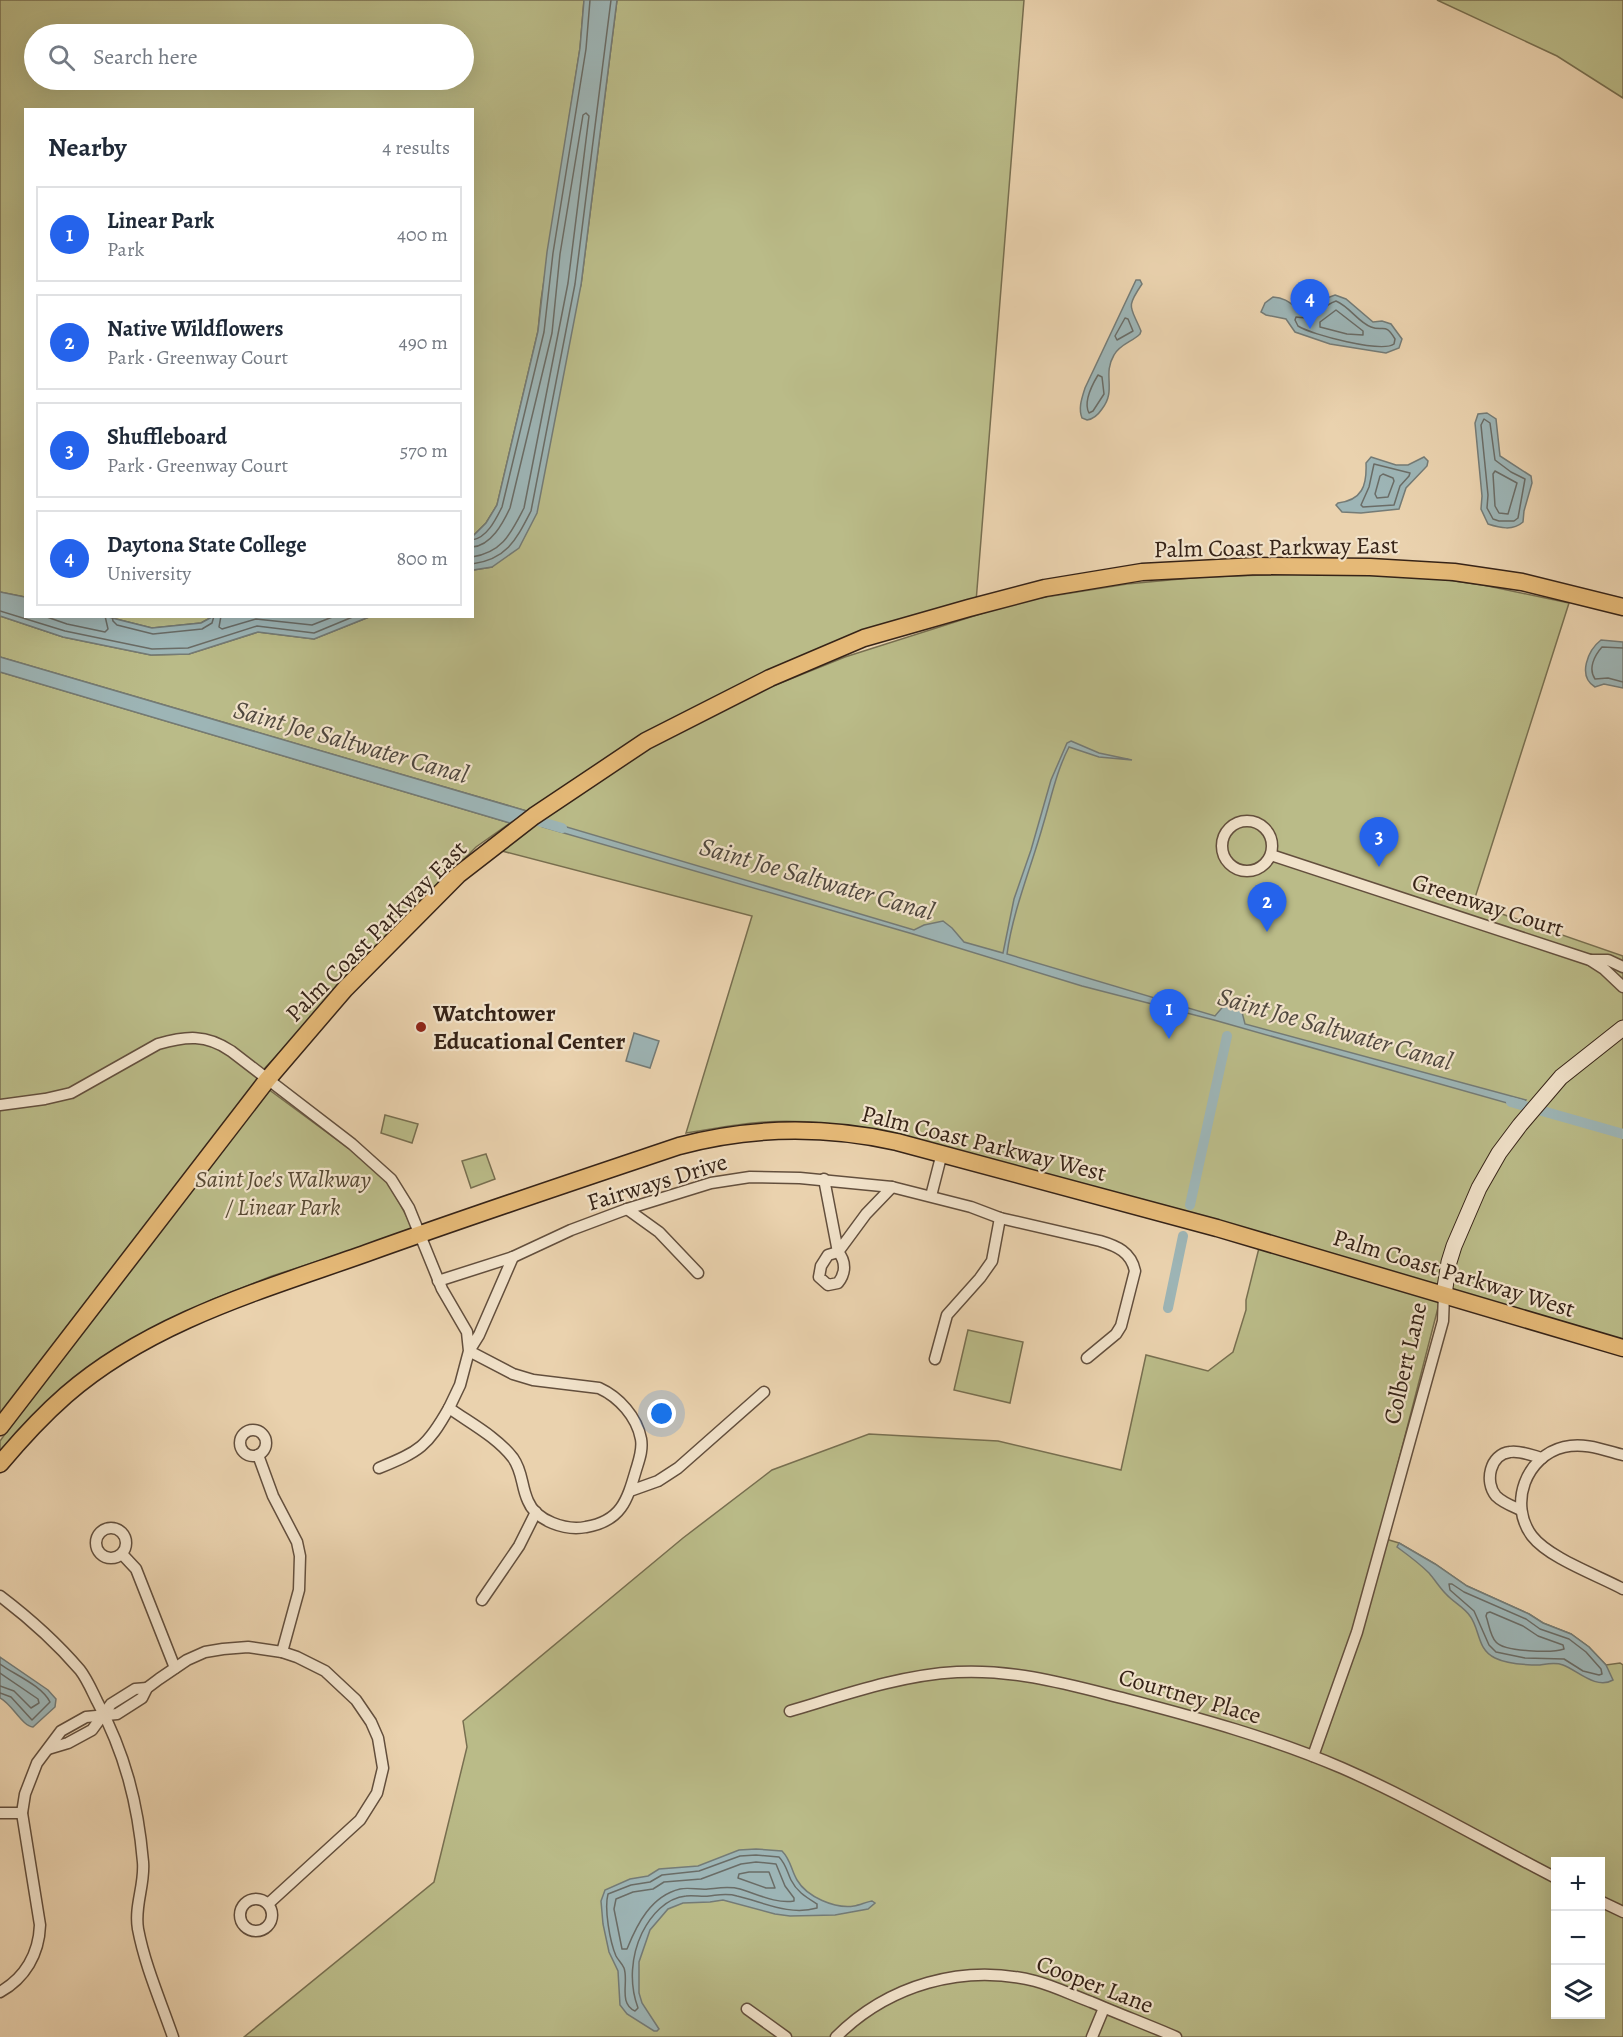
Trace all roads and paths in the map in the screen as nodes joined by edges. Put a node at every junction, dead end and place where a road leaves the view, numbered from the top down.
1 (1623, 607) edge
2 (1271, 855) junction
3 (1590, 960) junction
4 (1623, 967) edge
5 (1623, 987) edge
6 (1623, 1028) edge
7 (267, 1080) junction
8 (0, 1105) edge
9 (942, 1153) junction
10 (824, 1179) junction
11 (892, 1186) junction
12 (931, 1196) junction
13 (627, 1209) junction
14 (1000, 1218) junction
15 (420, 1234) junction
16 (513, 1257) junction
17 (698, 1273) dead end
18 (438, 1281) junction
19 (1444, 1294) junction
20 (1623, 1348) edge
21 (470, 1351) junction
22 (1087, 1358) dead end
23 (935, 1359) dead end
24 (764, 1392) dead end
25 (449, 1408) junction
26 (0, 1427) edge
27 (258, 1455) dead end
28 (1623, 1455) edge
29 (1542, 1458) junction
30 (0, 1464) edge
31 (379, 1468) dead end
32 (630, 1491) junction
33 (1521, 1510) junction
34 (536, 1512) junction
35 (122, 1554) dead end
36 (1623, 1589) edge
37 (0, 1596) edge
38 (482, 1600) dead end
39 (282, 1652) junction
40 (175, 1668) junction
41 (790, 1711) dead end
42 (104, 1714) junction
43 (1313, 1756) junction
44 (0, 1813) edge
45 (22, 1813) junction
46 (1551, 1875) edge
47 (1605, 1903) edge
48 (268, 1904) dead end
49 (1623, 1912) edge
50 (0, 1992) edge
51 (1104, 2008) junction
52 (747, 2009) dead end
53 (173, 2037) edge
54 (786, 2037) edge
55 (836, 2037) edge
56 (1092, 2037) edge
57 (1176, 2037) edge

1 - 7 main road, Palm Coast Parkway East
2 - 2 street
2 - 3 street, Greenway Court
3 - 4 street
3 - 5 street
6 - 19 street, Colbert Lane
7 - 8 street
7 - 15 street
7 - 26 main road, Palm Coast Parkway East
9 - 12 street
9 - 15 main road, Palm Coast Parkway West
9 - 19 main road, Palm Coast Parkway West
10 - 11 street, Fairways Drive
10 - 11 street
10 - 13 street, Fairways Drive
11 - 12 street, Fairways Drive
12 - 14 street, Fairways Drive
13 - 16 street, Fairways Drive
13 - 17 street
14 - 22 street, Fairways Drive
14 - 23 street
15 - 18 street
15 - 30 main road, Palm Coast Parkway West
16 - 18 street, Fairways Drive
16 - 21 street
18 - 21 street
19 - 20 main road, Palm Coast Parkway West
19 - 43 street, Colbert Lane
21 - 25 street
21 - 32 street
24 - 32 street
25 - 31 street
25 - 34 street
27 - 39 street
28 - 29 street
29 - 33 street
29 - 33 street
32 - 34 street
33 - 36 street
34 - 38 street
35 - 40 street
37 - 42 street
39 - 40 street
39 - 48 street
40 - 42 street
41 - 43 street, Courtney Place
42 - 45 street
42 - 53 street
43 - 46 street, Courtney Place
44 - 45 street
45 - 50 street
47 - 49 street
51 - 55 street, Cooper Lane
51 - 56 street
51 - 57 street, Cooper Lane
52 - 54 street

